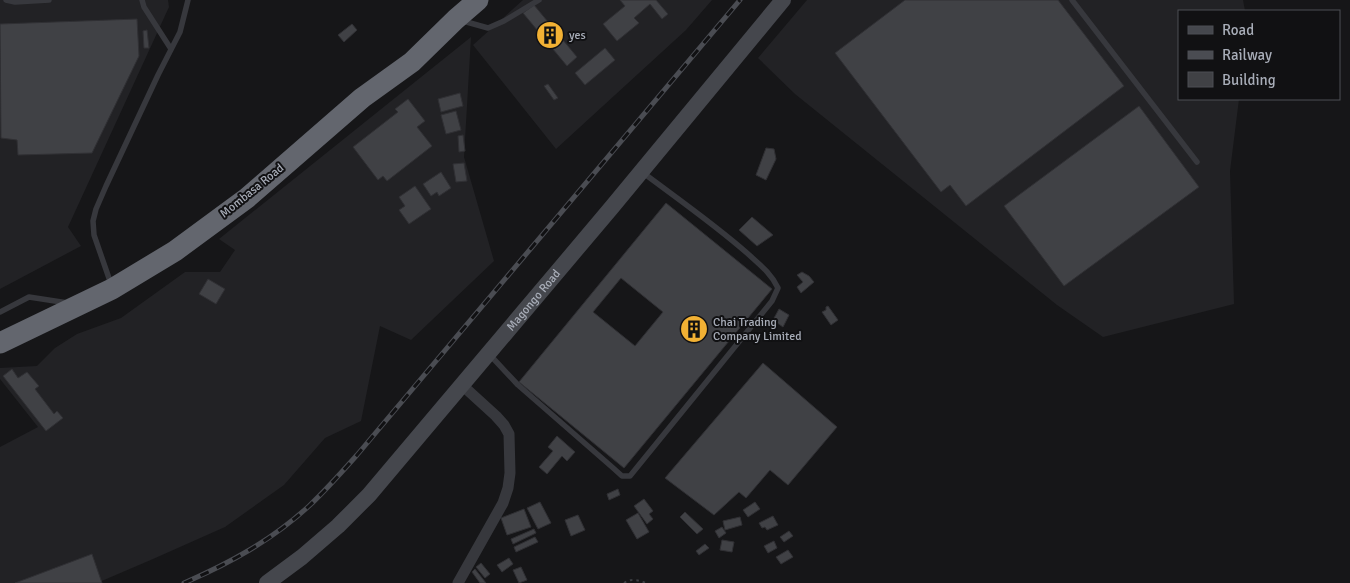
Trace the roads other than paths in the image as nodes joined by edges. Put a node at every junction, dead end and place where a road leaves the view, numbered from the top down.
1 (6, 0) edge
2 (50, 0) edge
3 (142, 0) edge
4 (188, 0) edge
5 (478, 0) edge
6 (539, 0) edge
7 (783, 0) edge
8 (1072, 0) edge
9 (456, 19) junction
10 (171, 49) junction
11 (1197, 162) dead end
12 (641, 171) junction
13 (112, 289) junction
14 (80, 305) junction
15 (0, 312) edge
16 (0, 343) edge
17 (488, 354) junction
18 (462, 384) junction
19 (267, 583) edge
20 (458, 583) edge

1 - 2 lane
3 - 10 lane
4 - 10 lane
5 - 9 highway, Mombasa Road
6 - 9 lane
7 - 12 street, Magongo Road
8 - 11 lane
9 - 13 highway, Mombasa Road
10 - 13 lane
12 - 17 street, Magongo Road
12 - 17 lane
13 - 14 highway, Mombasa Road
14 - 15 lane
14 - 16 highway, Mombasa Road
17 - 18 street, Magongo Road
18 - 19 street, Magongo Road
18 - 20 street

